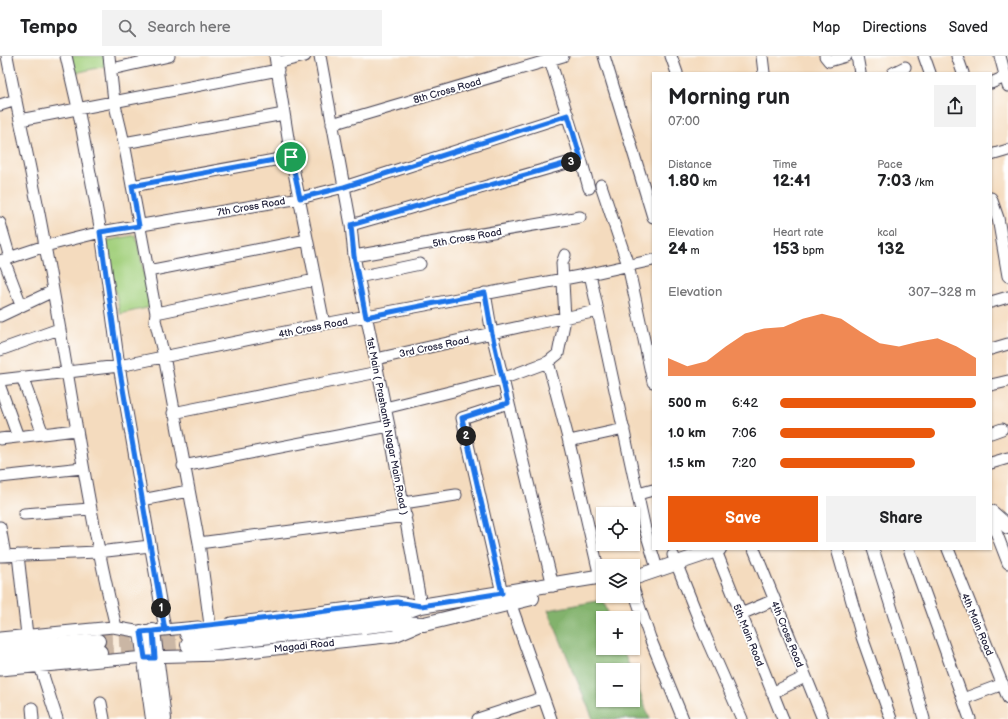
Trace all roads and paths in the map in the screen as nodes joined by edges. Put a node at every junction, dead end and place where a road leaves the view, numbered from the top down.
1 (8, 56) edge
2 (66, 56) edge
3 (110, 56) edge
4 (169, 56) edge
5 (305, 56) edge
6 (320, 56) edge
7 (563, 56) edge
8 (604, 56) edge
9 (671, 56) edge
10 (762, 56) edge
11 (825, 56) edge
12 (846, 56) edge
13 (857, 56) edge
14 (924, 56) edge
15 (957, 56) edge
16 (1000, 56) edge
17 (550, 60) junction
18 (276, 63) edge
19 (905, 67) dead end
20 (112, 69) junction
21 (677, 72) edge
22 (764, 72) edge
23 (860, 72) edge
24 (895, 72) edge
25 (930, 72) edge
26 (963, 72) edge
27 (1007, 81) edge
28 (992, 83) edge
29 (16, 100) junction
30 (114, 101) junction
31 (0, 104) edge
32 (78, 108) junction
33 (284, 114) junction
34 (568, 115) junction
35 (20, 120) junction
36 (332, 124) junction
37 (124, 143) junction
38 (1008, 150) edge
39 (992, 155) edge
40 (291, 157) junction
41 (581, 159) junction
42 (601, 184) dead end
43 (132, 186) junction
44 (344, 187) junction
45 (589, 188) dead end
46 (300, 198) junction
47 (992, 200) edge
48 (652, 214) edge
49 (580, 217) dead end
50 (1003, 217) edge
51 (351, 225) junction
52 (0, 226) edge
53 (139, 226) junction
54 (100, 232) junction
55 (307, 240) junction
56 (46, 246) junction
57 (565, 255) dead end
58 (354, 256) junction
59 (5, 260) edge
60 (652, 260) edge
61 (420, 264) dead end
62 (628, 266) junction
63 (148, 272) junction
64 (590, 274) junction
65 (1008, 276) edge
66 (358, 277) junction
67 (562, 279) junction
68 (315, 280) junction
69 (53, 291) junction
70 (485, 293) junction
71 (1008, 296) edge
72 (992, 302) edge
73 (21, 305) junction
74 (598, 311) junction
75 (156, 314) junction
76 (0, 316) edge
77 (366, 317) junction
78 (565, 319) junction
79 (324, 324) junction
80 (59, 329) junction
81 (492, 334) junction
82 (1008, 344) edge
83 (992, 349) edge
84 (0, 350) edge
85 (164, 356) junction
86 (376, 359) junction
87 (548, 362) junction
88 (119, 366) junction
89 (67, 372) junction
90 (378, 372) junction
91 (22, 377) junction
92 (652, 377) edge
93 (502, 379) junction
94 (1, 380) edge
95 (1008, 381) edge
96 (992, 385) edge
97 (508, 403) junction
98 (385, 408) junction
99 (173, 413) junction
100 (389, 426) junction
101 (624, 429) junction
102 (1002, 429) dead end
103 (76, 430) junction
104 (992, 433) edge
105 (43, 434) junction
106 (18, 437) junction
107 (0, 439) edge
108 (569, 441) junction
109 (1008, 458) edge
110 (992, 463) edge
111 (183, 466) junction
112 (82, 468) junction
113 (0, 477) edge
114 (652, 490) edge
115 (188, 492) junction
116 (638, 494) junction
117 (456, 495) dead end
118 (142, 500) junction
119 (992, 502) edge
120 (404, 503) junction
121 (90, 509) junction
122 (992, 513) edge
123 (24, 514) dead end
124 (1008, 514) edge
125 (406, 516) junction
126 (992, 522) edge
127 (0, 527) edge
128 (1008, 527) edge
129 (198, 543) junction
130 (150, 546) junction
131 (691, 550) edge
132 (717, 550) edge
133 (754, 550) edge
134 (837, 550) edge
135 (873, 550) edge
136 (909, 550) edge
137 (948, 550) edge
138 (98, 552) junction
139 (18, 555) junction
140 (2, 556) edge
141 (597, 559) edge
142 (675, 560) junction
143 (655, 562) junction
144 (1008, 563) edge
145 (640, 566) edge
146 (640, 575) edge
147 (596, 580) edge
148 (596, 580) edge
149 (553, 586) junction
150 (506, 598) junction
151 (774, 600) junction
152 (638, 603) edge
153 (421, 606) junction
154 (741, 614) junction
155 (424, 624) junction
156 (210, 626) junction
157 (113, 627) junction
158 (153, 631) junction
159 (27, 635) junction
160 (0, 638) edge
161 (0, 649) edge
162 (150, 658) junction
163 (0, 661) edge
164 (40, 666) junction
165 (0, 670) edge
166 (805, 677) junction
167 (1006, 690) edge
168 (772, 693) junction
169 (542, 698) junction
170 (963, 699) junction
171 (101, 703) dead end
172 (508, 714) edge
173 (57, 719) edge
174 (104, 719) edge
175 (153, 719) edge
176 (164, 719) edge
177 (478, 719) edge
178 (551, 719) edge
179 (683, 719) edge
180 (742, 719) edge
181 (783, 719) edge
182 (823, 719) edge
183 (891, 719) edge
184 (924, 719) edge
185 (970, 719) edge

1 - 29 street
2 - 32 street
3 - 20 street
4 - 20 street
5 - 18 street
6 - 36 street, 1st Main ( Prashanth Nagar Main Road )
7 - 17 street, 8th Cross Road
8 - 48 street
9 - 21 street
10 - 22 street
11 - 12 street
13 - 23 street
14 - 25 street
15 - 26 street
16 - 27 street
17 - 34 street
17 - 36 street, 8th Cross Road
18 - 30 street
18 - 33 street
19 - 24 street
20 - 30 street
27 - 28 street
29 - 31 street
29 - 35 street
30 - 32 street
30 - 37 street
32 - 35 street
32 - 54 street
33 - 37 street
33 - 40 street
34 - 41 street
34 - 44 street, 7th Cross Road
35 - 56 street
36 - 44 street, 1st Main ( Prashanth Nagar Main Road )
37 - 43 street
38 - 39 street
40 - 43 street
40 - 46 street
41 - 45 street
41 - 51 street
42 - 62 street
43 - 53 street
44 - 46 street, 7th Cross Road
44 - 51 street, 1st Main ( Prashanth Nagar Main Road )
46 - 53 street, 7th Cross Road
46 - 55 street
47 - 50 street
49 - 58 street, 5th Cross Road
50 - 65 street
51 - 58 street, 1st Main ( Prashanth Nagar Main Road )
52 - 59 street
53 - 54 street, 7th Cross Road
53 - 63 street
54 - 56 street, 7th Cross Road
54 - 88 street
55 - 63 street
55 - 68 street
56 - 59 street, 7th Cross Road
56 - 69 street
57 - 67 street
58 - 66 street, 1st Main ( Prashanth Nagar Main Road )
59 - 73 street
60 - 62 street, 4th Cross Road
61 - 66 street
62 - 64 street, 4th Cross Road
62 - 92 street
63 - 75 street
64 - 67 street, 4th Cross Road
64 - 74 street
66 - 77 street, 1st Main ( Prashanth Nagar Main Road )
67 - 70 street, 4th Cross Road
67 - 78 street
68 - 75 street
68 - 79 street
69 - 73 street
69 - 80 street
70 - 77 street, 4th Cross Road
70 - 81 street
71 - 72 street
73 - 76 street
74 - 78 street, 3rd Cross Road
74 - 101 street
75 - 85 street
77 - 79 street, 4th Cross Road
77 - 86 street, 1st Main ( Prashanth Nagar Main Road )
78 - 81 street, 3rd Cross Road
78 - 87 street
79 - 85 street, 4th Cross Road
80 - 84 street
80 - 89 street
81 - 86 street, 3rd Cross Road
81 - 93 street
82 - 83 street
85 - 88 street, 4th Cross Road
85 - 99 street
86 - 90 street, 1st Main ( Prashanth Nagar Main Road )
87 - 93 street
87 - 108 street
88 - 89 street, 4th Cross Road
88 - 118 street
89 - 91 street, 4th Cross Road
89 - 103 street
90 - 98 street, 1st Main ( Prashanth Nagar Main Road )
90 - 99 street
91 - 94 street, 4th Cross Road
91 - 105 street
93 - 97 street
93 - 98 street
94 - 106 street
95 - 96 street
97 - 149 street
97 - 150 street
98 - 100 street, 1st Main ( Prashanth Nagar Main Road )
99 - 111 street
100 - 111 street
100 - 120 street, 1st Main ( Prashanth Nagar Main Road )
101 - 108 street
101 - 116 street
102 - 104 street
103 - 105 street
103 - 112 street
105 - 106 street
106 - 107 street
108 - 141 street
109 - 110 street
111 - 115 street
112 - 113 street
112 - 121 street
114 - 116 street
115 - 118 street
115 - 129 street
116 - 143 street
117 - 120 street
118 - 130 street
119 - 124 main road
120 - 125 street, 1st Main ( Prashanth Nagar Main Road )
121 - 123 street
121 - 138 street
122 - 128 main road
125 - 129 street
125 - 153 street, 1st Main ( Prashanth Nagar Main Road )
126 - 144 street
127 - 140 street
129 - 156 street
130 - 138 street
130 - 158 street
131 - 142 main road
132 - 142 main road
132 - 154 street, 5th Main Road
133 - 151 street, 4th Cross Road
134 - 183 street
135 - 184 street
136 - 170 street
137 - 167 street, 4th Main Road
138 - 139 street
138 - 157 street
139 - 140 street
139 - 159 street
142 - 143 main road
142 - 146 main road
142 - 180 street
143 - 145 main road
147 - 149 main road, Magadi Road
148 - 150 main road, Magadi Road
149 - 150 main road, Magadi Road
150 - 153 main road, Magadi Road
150 - 155 main road, Magadi Road
150 - 169 street
151 - 154 street
151 - 166 street, 4th Cross Road
152 - 179 street
153 - 155 main road
153 - 156 street, Magadi Road
154 - 168 street, 5th Main Road
155 - 162 street, Magadi Road
156 - 158 street, Magadi Road
157 - 158 street, Magadi Road
157 - 159 street, Magadi Road
158 - 162 main road
159 - 160 street, Magadi Road
161 - 163 main road
162 - 164 street, Magadi Road
162 - 175 main road
162 - 176 main road
164 - 165 street, Magadi Road
164 - 173 street
166 - 168 street
166 - 182 street, 4th Cross Road
167 - 170 street
168 - 181 street, 5th Main Road
169 - 172 street
169 - 178 street
170 - 185 street
171 - 174 street
172 - 177 street

